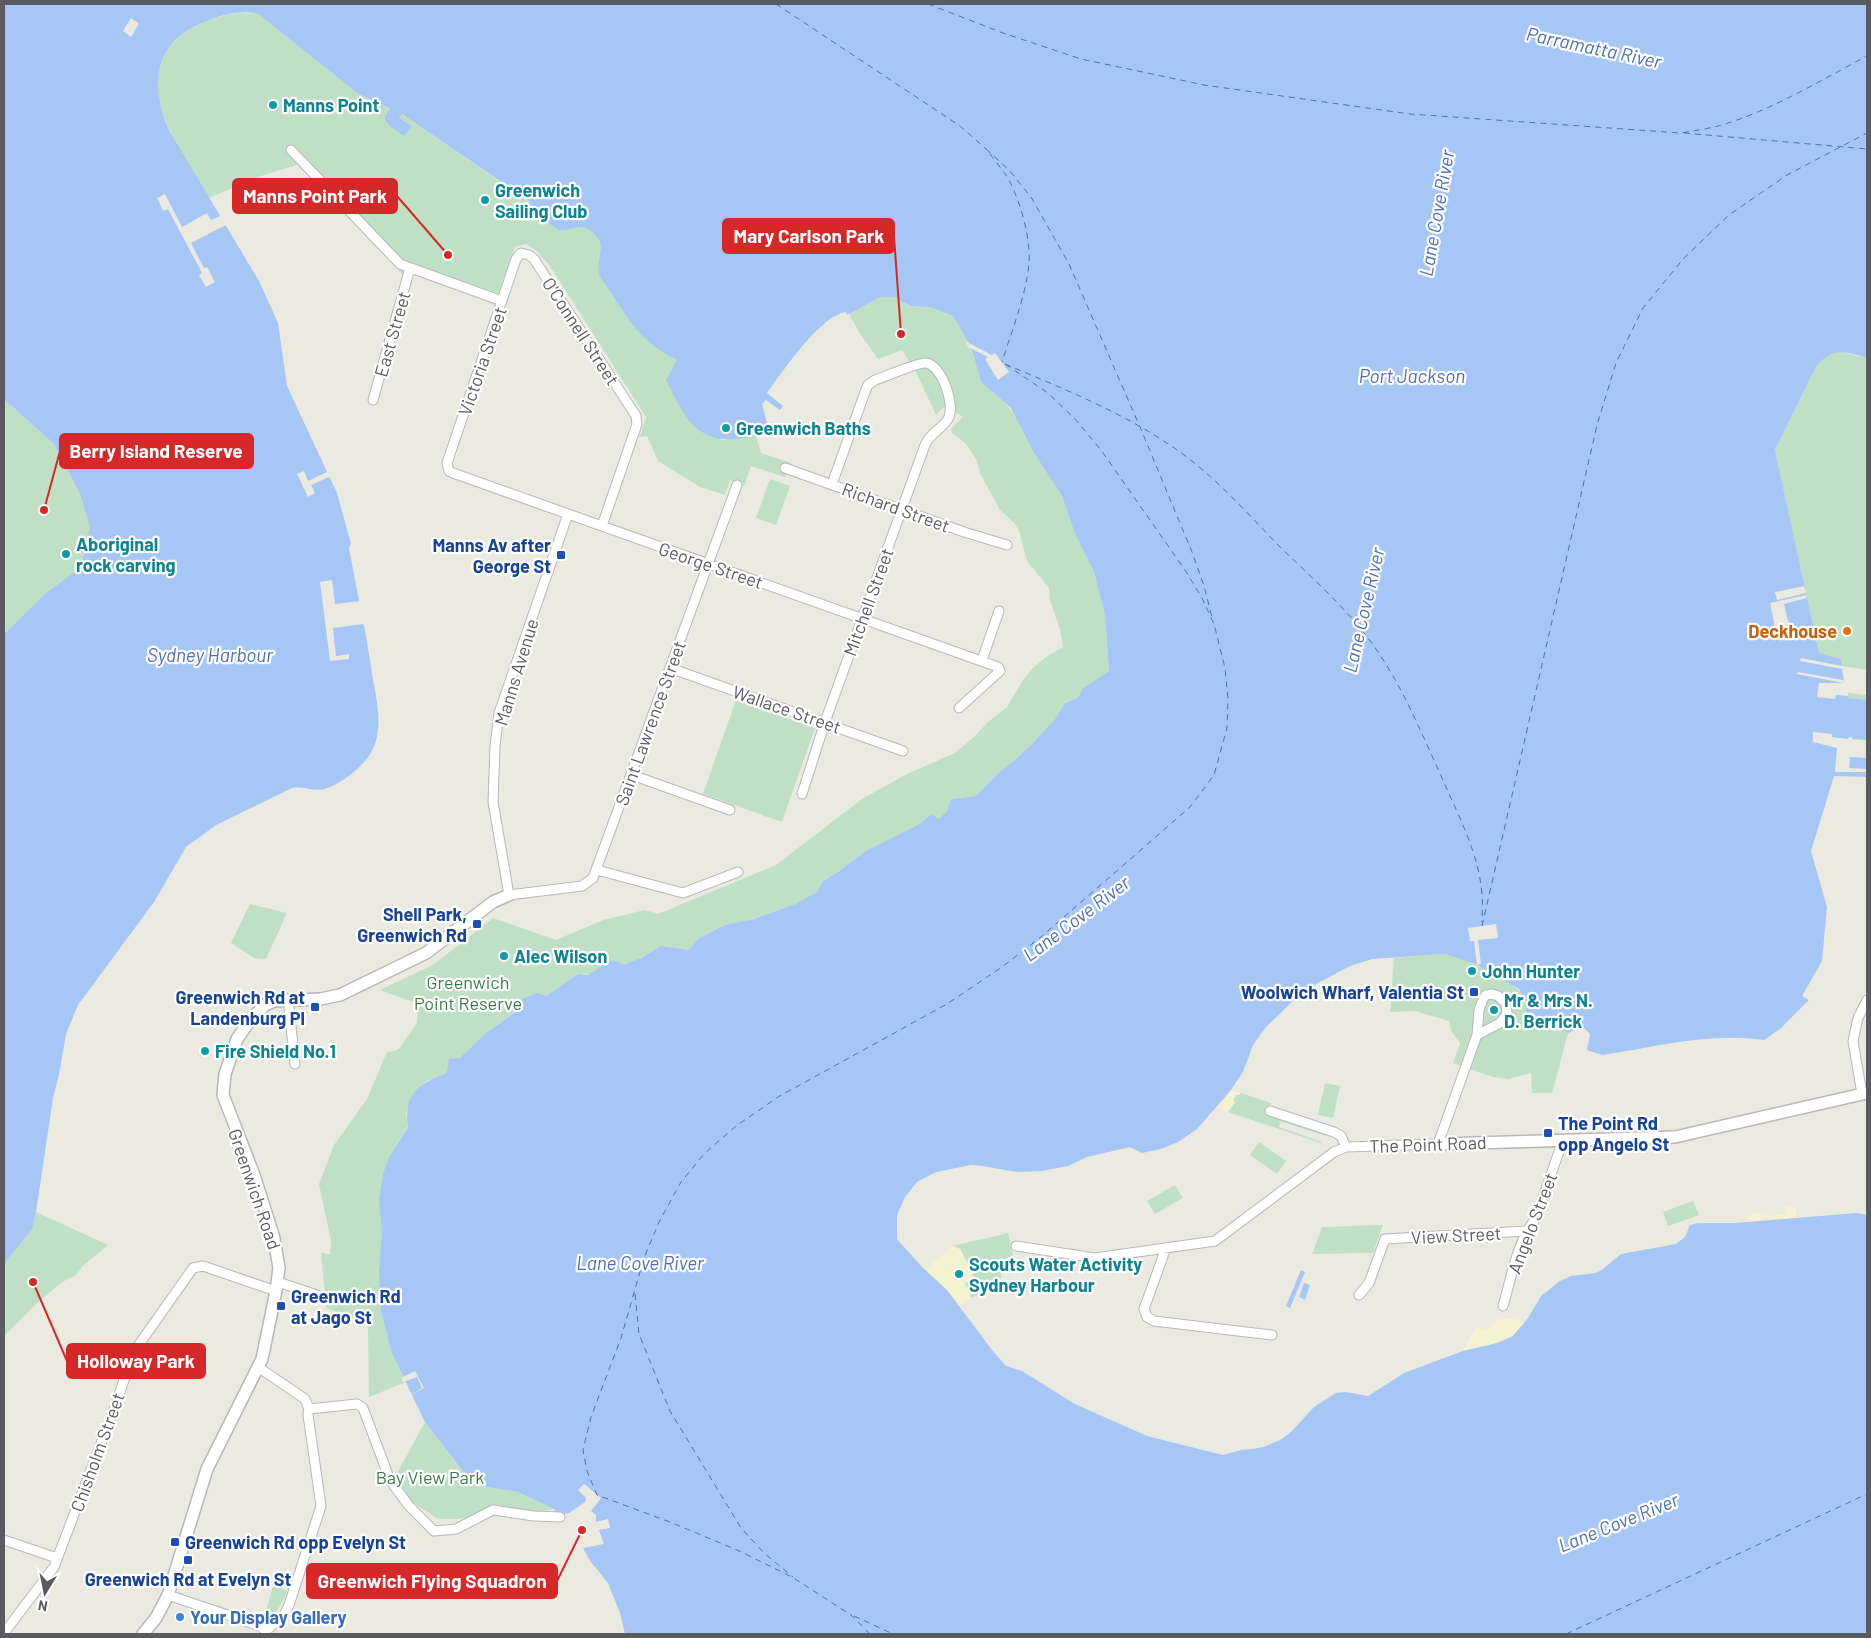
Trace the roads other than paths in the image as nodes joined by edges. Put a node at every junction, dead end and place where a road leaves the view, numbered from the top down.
1 (291, 150) dead end
2 (516, 260) joint
3 (410, 268) junction
4 (502, 301) junction
5 (373, 400) dead end
6 (447, 463) joint
7 (785, 468) dead end
8 (832, 484) junction
9 (737, 485) dead end
10 (902, 510) junction
11 (568, 514) junction
12 (602, 526) junction
13 (1007, 545) dead end
14 (708, 564) junction
15 (999, 611) dead end
16 (863, 618) junction
17 (982, 660) junction
18 (670, 668) junction
19 (959, 708) dead end
20 (825, 722) junction
21 (903, 751) dead end
22 (632, 775) junction
23 (802, 794) dead end
24 (730, 810) dead end
25 (597, 870) junction
26 (738, 872) dead end
27 (509, 895) junction
28 (288, 999) junction
29 (1867, 1000) edge
30 (1477, 1035) junction
31 (295, 1064) dead end
32 (1865, 1094) edge
33 (1270, 1111) dead end
34 (1563, 1140) junction
35 (1438, 1144) junction
36 (1346, 1147) junction
37 (1527, 1231) junction
38 (1016, 1246) dead end
39 (1166, 1248) junction
40 (277, 1287) junction
41 (316, 1295) dead end
42 (1359, 1295) dead end
43 (1503, 1306) dead end
44 (1272, 1335) dead end
45 (258, 1367) junction
46 (309, 1409) junction
47 (560, 1517) dead end
48 (4, 1540) edge
49 (57, 1558) junction
50 (168, 1594) junction
51 (4, 1633) edge
52 (266, 1633) edge
53 (143, 1634) edge

1 - 3 street
2 - 4 street, Victoria Street
2 - 12 street, O'Connell Street
3 - 4 street
3 - 5 street, East Street
4 - 6 street, Victoria Street
6 - 11 street, George Street
7 - 8 street, Richard Street
8 - 10 street, Richard Street
8 - 10 street, Mitchell Street
9 - 14 street, Saint Lawrence Street
10 - 13 street, Richard Street
10 - 16 street, Mitchell Street
11 - 12 street, George Street
11 - 27 street, Manns Avenue
12 - 14 street, George Street
14 - 16 street, George Street
14 - 18 street, Saint Lawrence Street
15 - 17 street
16 - 17 street, George Street
16 - 20 street, Mitchell Street
17 - 19 street
18 - 20 street, Wallace Street
18 - 22 street, Saint Lawrence Street
20 - 21 street, Wallace Street
20 - 23 street, Mitchell Street
22 - 24 street
22 - 25 street, Saint Lawrence Street
25 - 26 street
25 - 27 street, Saint Lawrence Street
27 - 28 street, Greenwich Road
28 - 31 street
28 - 40 street, Greenwich Road
29 - 32 street
30 - 30 street
30 - 35 street
32 - 34 street, The Point Road
33 - 36 street
34 - 35 street, The Point Road
34 - 37 street, Angelo Street
35 - 36 street, The Point Road
36 - 39 street, The Point Road
37 - 42 street, View Street
37 - 43 street, Angelo Street
38 - 39 street, The Point Road
39 - 44 street
40 - 41 street, Chisholm Street
40 - 45 street, Greenwich Road
40 - 49 street, Chisholm Street
45 - 46 street
45 - 50 street, Greenwich Road
46 - 47 street
46 - 52 street
48 - 49 street
49 - 51 street, Chisholm Street
50 - 52 street
50 - 53 street, Greenwich Road

